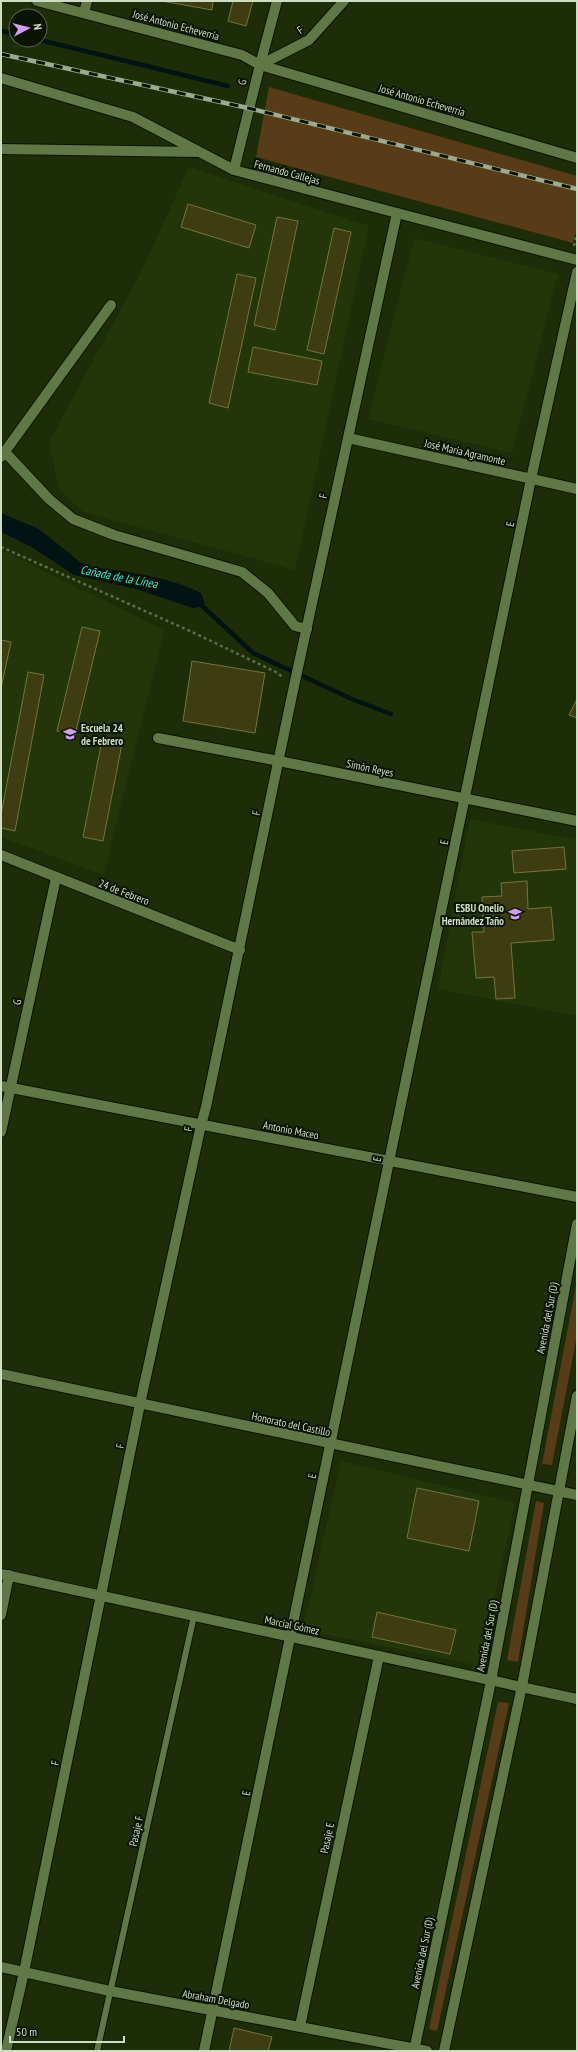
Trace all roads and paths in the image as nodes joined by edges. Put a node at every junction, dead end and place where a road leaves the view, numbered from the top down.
1 (37, 1) edge
2 (87, 1) edge
3 (277, 1) edge
4 (344, 1) edge
5 (84, 12) junction
6 (260, 65) junction
7 (1, 78) edge
8 (1, 149) edge
9 (201, 152) junction
10 (577, 158) edge
11 (234, 170) junction
12 (397, 213) junction
13 (577, 260) edge
14 (577, 272) edge
15 (111, 305) dead end
16 (348, 438) junction
17 (3, 454) edge
18 (532, 479) junction
19 (577, 489) edge
20 (1, 547) edge
21 (307, 629) junction
22 (294, 686) junction
23 (158, 738) dead end
24 (279, 761) junction
25 (465, 800) junction
26 (577, 821) edge
27 (1, 855) edge
28 (56, 878) junction
29 (240, 950) junction
30 (5, 1087) edge
31 (201, 1125) junction
32 (1, 1132) edge
33 (389, 1162) junction
34 (577, 1197) edge
35 (577, 1224) edge
36 (1, 1374) edge
37 (577, 1396) edge
38 (140, 1404) junction
39 (330, 1444) junction
40 (528, 1485) junction
41 (558, 1491) junction
42 (577, 1495) edge
43 (5, 1574) edge
44 (102, 1594) junction
45 (1, 1615) edge
46 (194, 1616) junction
47 (291, 1637) junction
48 (379, 1656) junction
49 (491, 1681) junction
50 (522, 1686) junction
51 (577, 1699) edge
52 (1, 1967) edge
53 (24, 1972) junction
54 (110, 1991) junction
55 (212, 2011) junction
56 (300, 2026) junction
57 (414, 2050) edge
58 (6, 2051) edge
59 (97, 2051) edge
60 (204, 2051) edge
61 (427, 2051) edge
62 (444, 2051) edge

1 - 5 street, José Antonio Echeverría
2 - 5 street
3 - 6 street, G
4 - 6 street, F
5 - 6 street, José Antonio Echeverría
6 - 10 street, José Antonio Echeverria
6 - 11 street, G
7 - 9 street, Fernando Callejas
8 - 9 street
9 - 11 street, Fernando Callejas
11 - 12 street, Fernando Callejas
12 - 13 street, Fernando Callejas
12 - 16 street, F
14 - 18 street, E
15 - 17 street
16 - 18 street, José María Agramonte
16 - 21 street, F
17 - 21 street
18 - 19 street, José María Agramonte
18 - 25 street, E
20 - 22 path
21 - 22 street, F
22 - 24 street, F
23 - 24 street, Simón Reyes
24 - 25 street, Simón Reyes
24 - 29 street, F
25 - 26 street, Simón Reyes
25 - 33 street, E
27 - 28 street, 24 de Febrero
28 - 29 street, 24 de Febrero
28 - 30 street, G
29 - 31 street, F
30 - 31 street, Antonio Maceo
30 - 32 street, G
31 - 33 street, Antonio Maceo
31 - 38 street, F
33 - 34 street, Antonio Maceo
33 - 39 street, E
35 - 40 street, Avenida del Sur (D)
36 - 38 street, Honorato del Castillo
37 - 41 street
38 - 39 street, Honorato del Castillo
38 - 44 street, F
39 - 40 street, Honorato del Castillo
39 - 47 street, E
40 - 41 street, Honorato del Castillo
40 - 49 street, Avenida del Sur (D)
41 - 42 street, Honorato del Castillo
41 - 50 street
43 - 44 street, Marcial Gómez
43 - 45 street
44 - 46 street, Marcial Gómez
44 - 53 street, F
46 - 47 street, Marcial Gómez
46 - 54 lane, Pasaje F
47 - 48 street, Marcial Gómez
47 - 55 street, E
48 - 49 street, Marcial Gómez
48 - 56 street, Pasaje E
49 - 50 street, Marcial Gómez
49 - 57 street, Avenida del Sur (D)
50 - 51 street, Marcial Gómez
50 - 62 street
52 - 53 street, Abraham Delgado
53 - 54 street, Abraham Delgado
53 - 58 street, F
54 - 55 street, Abraham Delgado
54 - 59 lane, Pasaje F
55 - 56 street, Abraham Delgado
55 - 60 street, E
56 - 57 street, Abraham Delgado
57 - 61 street, Abraham Delgado

